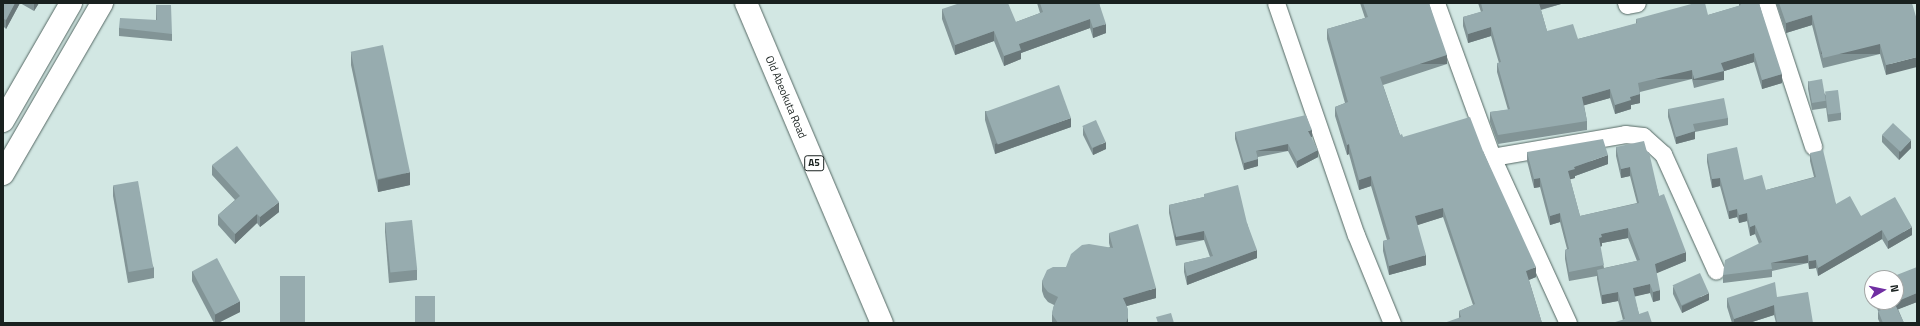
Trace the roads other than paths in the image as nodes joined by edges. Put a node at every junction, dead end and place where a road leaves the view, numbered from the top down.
1 (70, 3) edge
2 (102, 3) edge
3 (746, 3) edge
4 (1276, 3) edge
5 (1436, 3) edge
6 (1626, 3) edge
7 (1636, 3) edge
8 (1766, 3) edge
9 (3, 121) edge
10 (1813, 146) dead end
11 (1492, 157) junction
12 (3, 174) edge
13 (1716, 271) dead end
14 (882, 323) edge
15 (1392, 323) edge
16 (1568, 323) edge

1 - 9 highway
2 - 12 highway
3 - 14 highway, Old Abeokuta Road / A5
4 - 15 street
5 - 11 street
6 - 7 street
8 - 10 street
11 - 13 street
11 - 16 street

